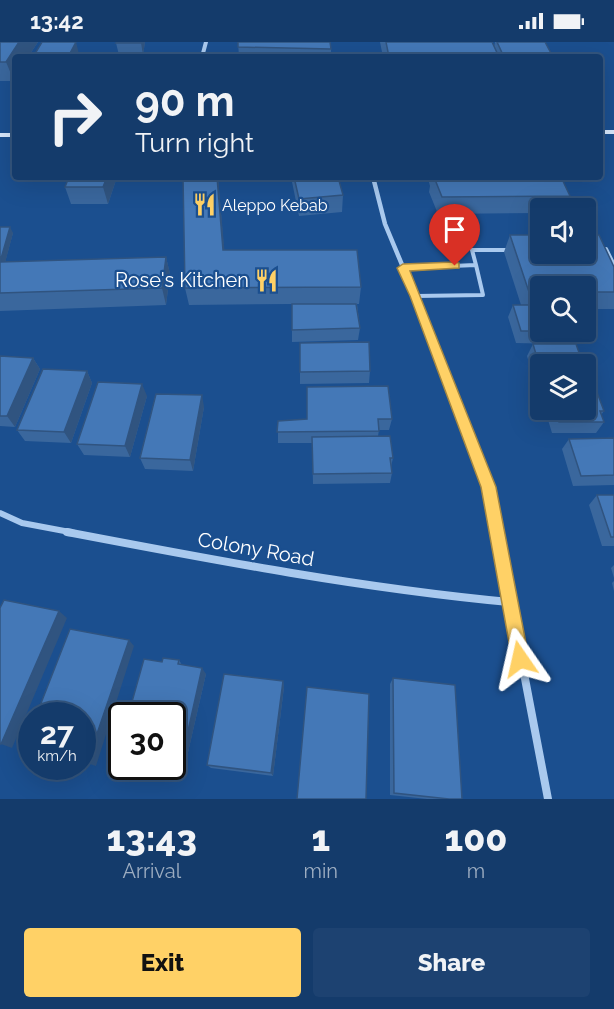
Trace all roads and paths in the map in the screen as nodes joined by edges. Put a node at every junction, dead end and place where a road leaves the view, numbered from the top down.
1 (374, 180) edge
2 (517, 250) edge
3 (596, 250) edge
4 (476, 265) junction
5 (614, 265) edge
6 (403, 268) junction
7 (416, 296) junction
8 (0, 513) edge
9 (509, 602) junction
10 (548, 799) edge

1 - 6 street
2 - 4 lane
3 - 5 lane
4 - 6 lane
4 - 7 lane
6 - 7 street
7 - 9 street
8 - 9 street, Colony Road
9 - 10 street

